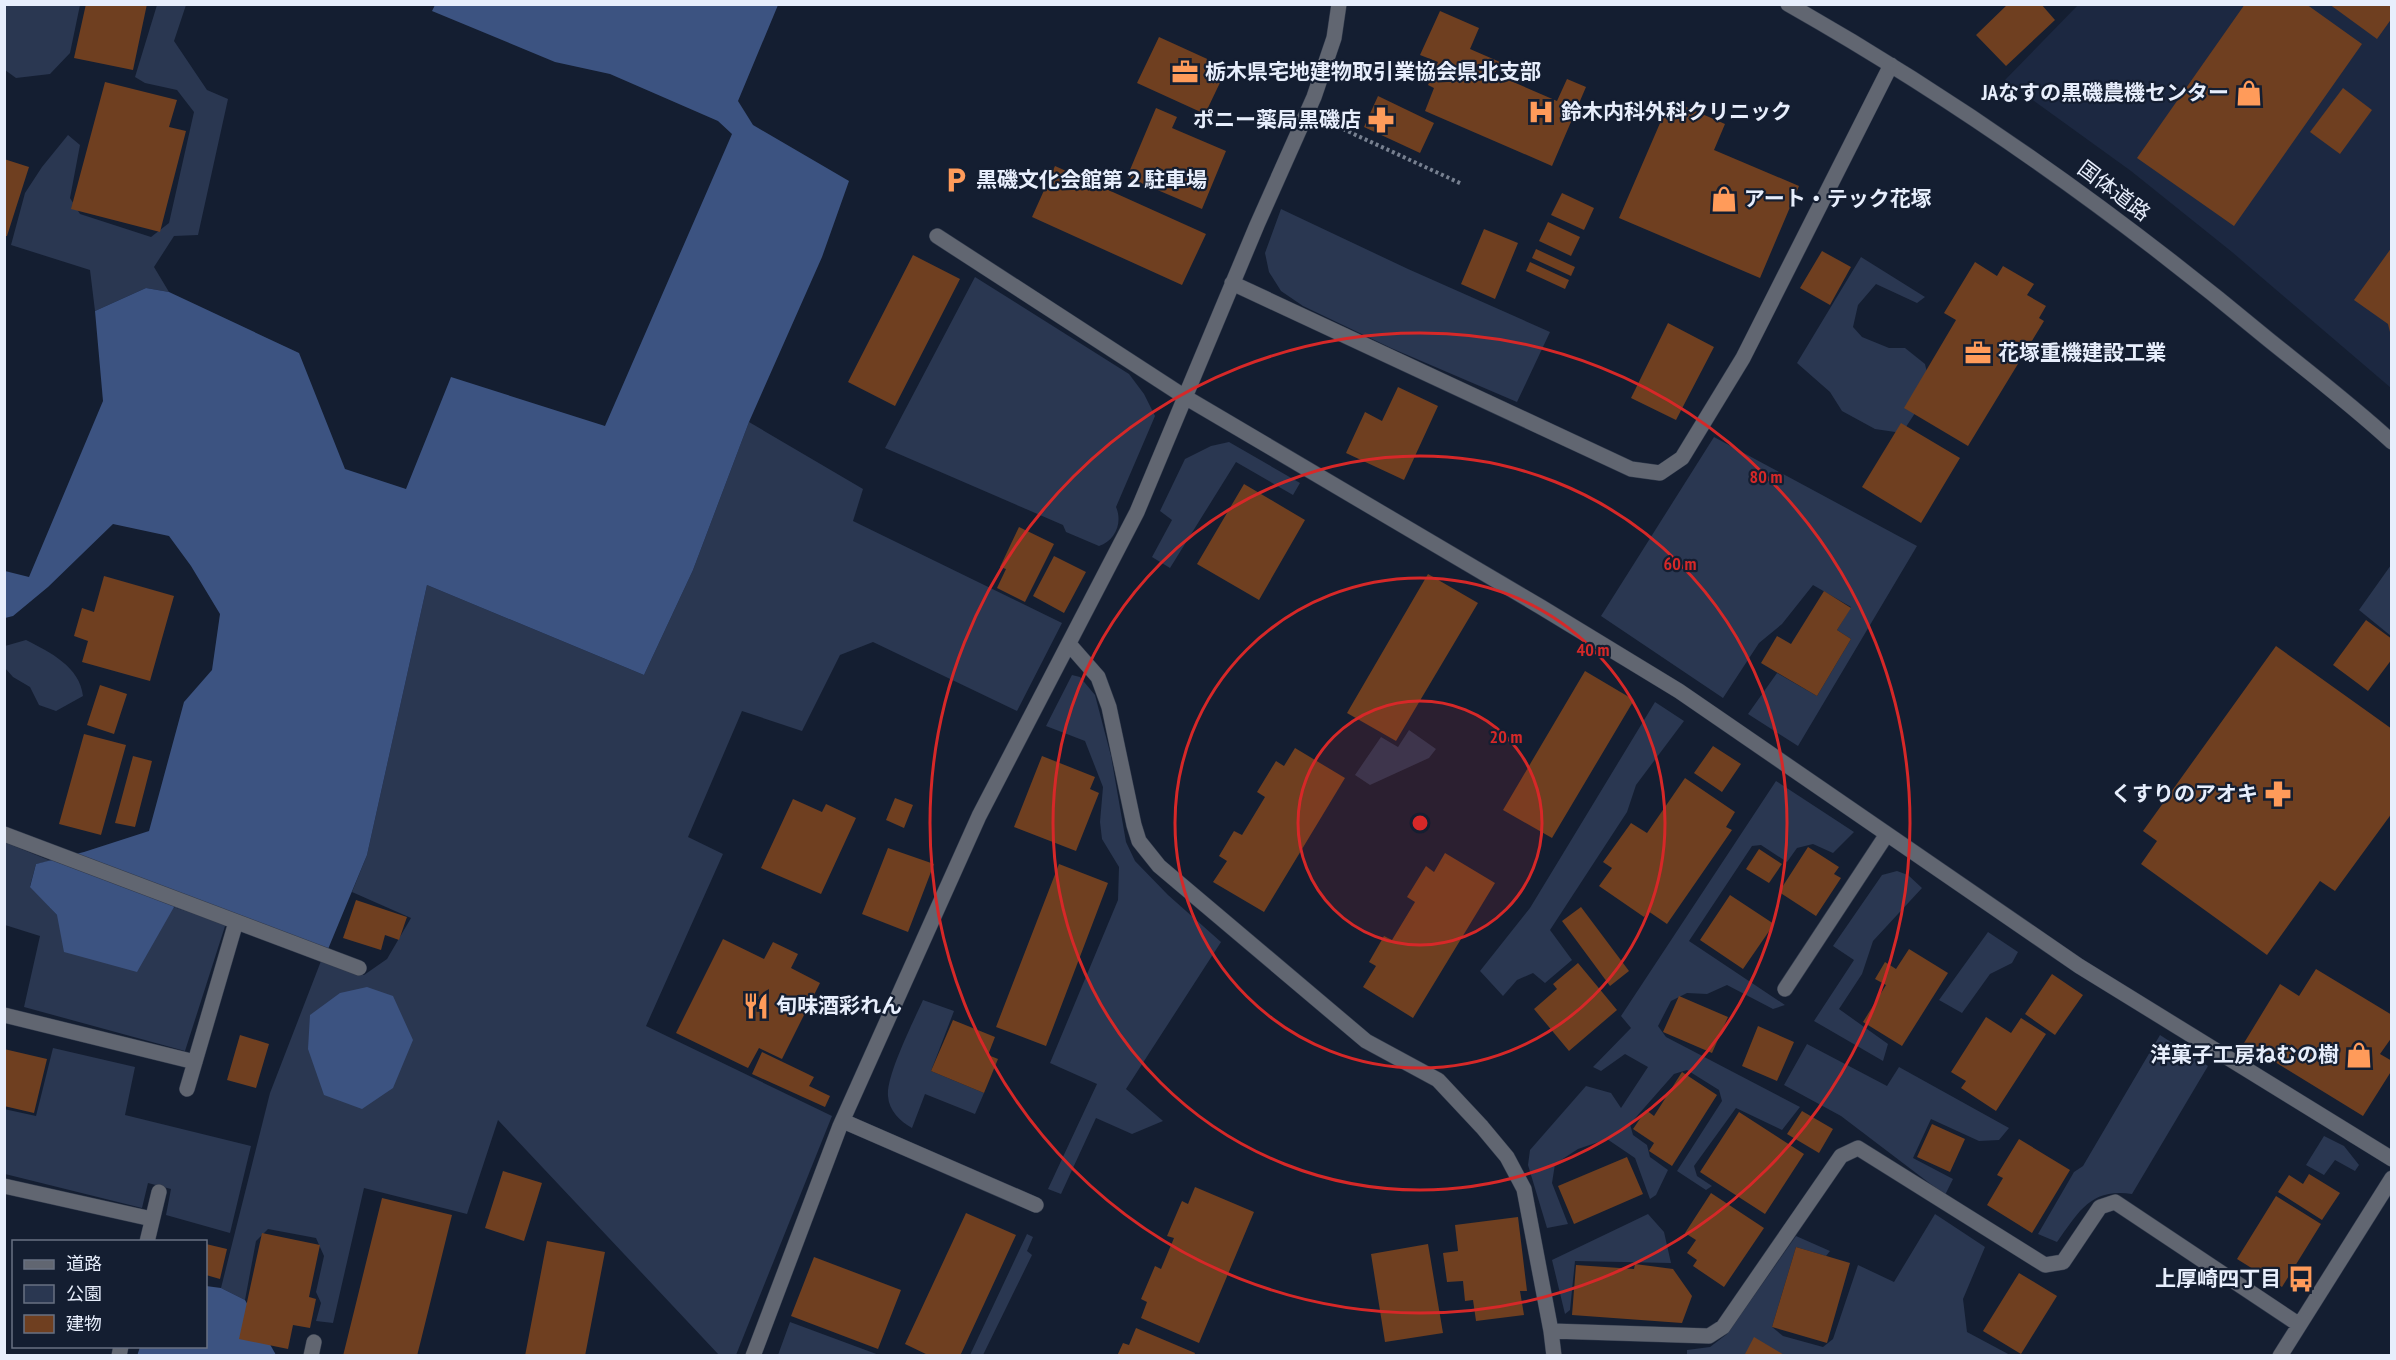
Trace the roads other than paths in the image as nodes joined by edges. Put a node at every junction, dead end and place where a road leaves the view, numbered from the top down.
1 (1338, 4) edge
2 (1788, 4) edge
3 (1891, 65) junction
4 (937, 236) dead end
5 (1232, 283) junction
6 (1185, 397) junction
7 (2391, 442) edge
8 (1069, 644) junction
9 (4, 834) edge
10 (1887, 834) junction
11 (236, 922) junction
12 (359, 968) dead end
13 (1785, 989) dead end
14 (4, 1015) edge
15 (195, 1062) junction
16 (187, 1089) dead end
17 (843, 1121) junction
18 (2391, 1159) edge
19 (2391, 1178) edge
20 (4, 1186) edge
21 (159, 1192) dead end
22 (1036, 1205) dead end
23 (152, 1219) junction
24 (147, 1240) edge
25 (2298, 1324) junction
26 (1551, 1331) junction
27 (753, 1356) edge
28 (1554, 1356) edge
29 (2280, 1356) edge

1 - 5 street
2 - 3 street, 国体道路
3 - 5 street
3 - 7 street, 国体道路
4 - 6 street
5 - 6 street
6 - 8 street
6 - 10 street
8 - 17 street
8 - 26 street
9 - 11 street
10 - 13 street
10 - 18 street
11 - 12 street
11 - 15 street
14 - 15 street
15 - 16 street
17 - 22 street
17 - 27 street
19 - 25 street
20 - 23 street
21 - 23 street
23 - 24 street
25 - 26 street
25 - 29 street
26 - 28 street

